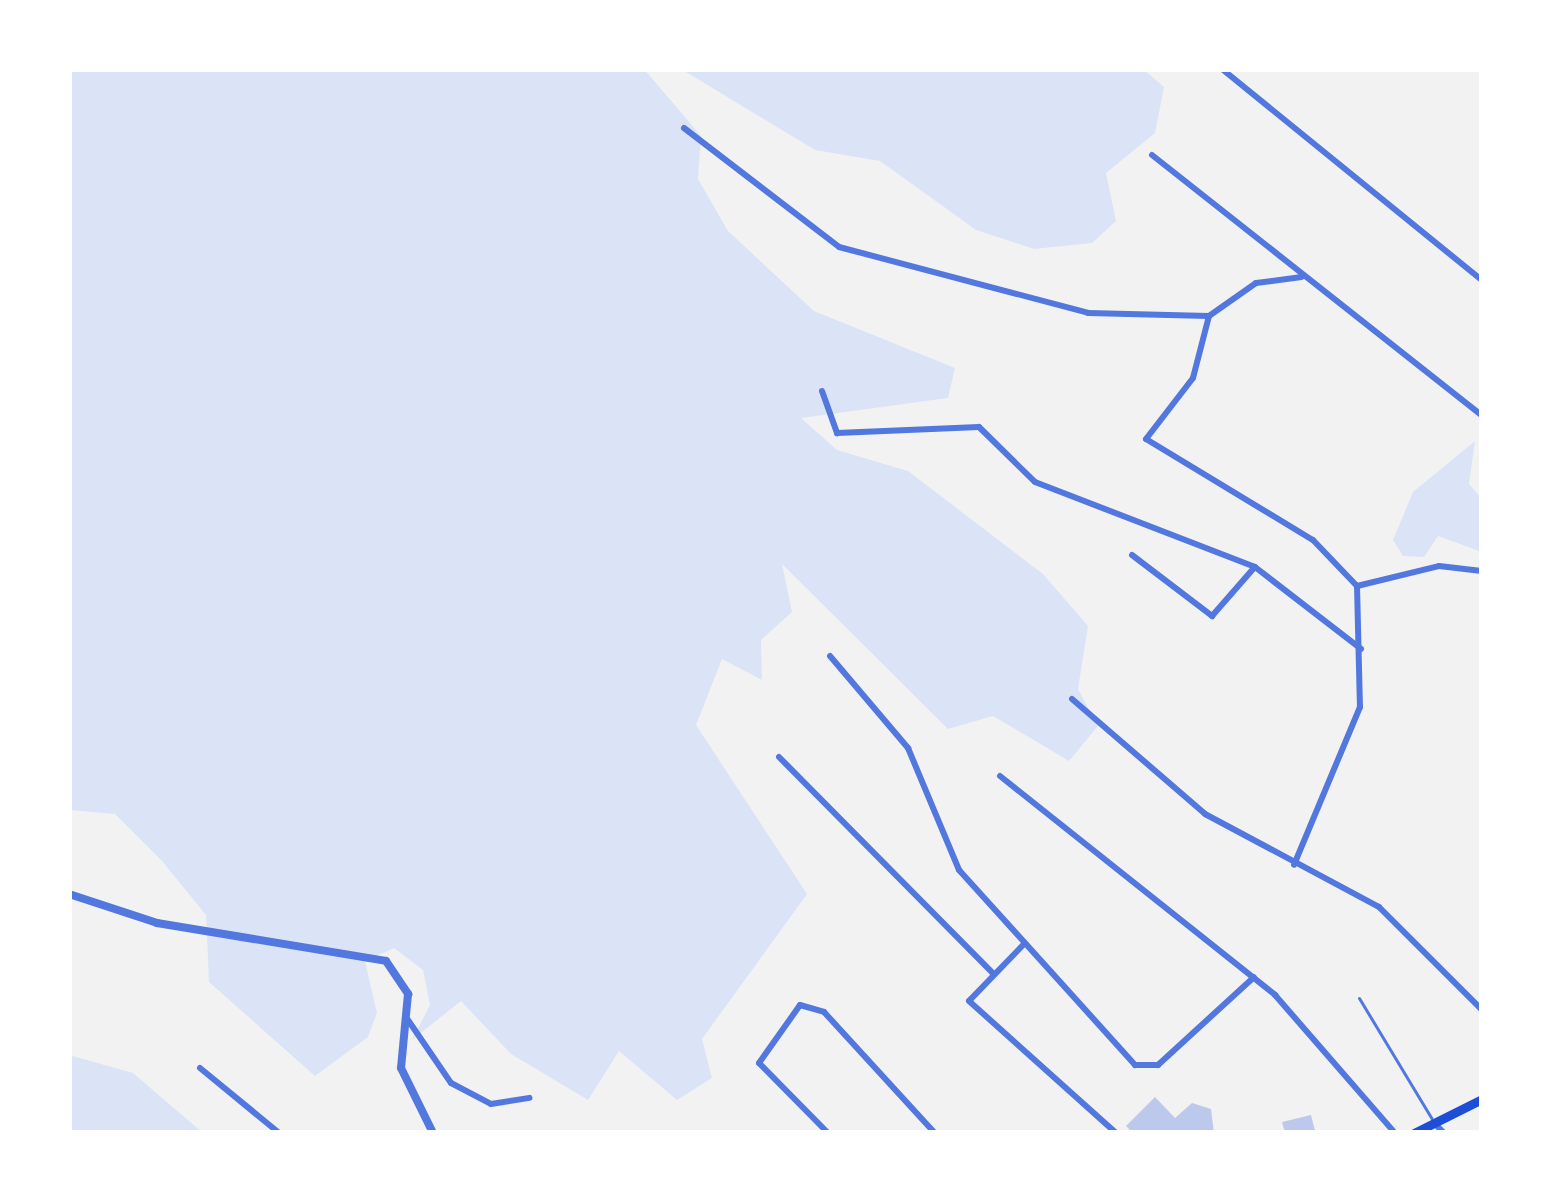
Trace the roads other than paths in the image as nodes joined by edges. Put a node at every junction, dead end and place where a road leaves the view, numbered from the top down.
1 (1222, 69) edge
2 (684, 128) dead end
3 (1152, 155) dead end
4 (1302, 277) junction
5 (1482, 280) edge
6 (1209, 316) junction
7 (822, 391) dead end
8 (1482, 416) edge
9 (1132, 555) dead end
10 (1255, 566) junction
11 (1482, 572) edge
12 (1358, 586) junction
13 (1361, 649) junction
14 (830, 656) dead end
15 (1072, 699) dead end
16 (779, 757) dead end
17 (1000, 776) dead end
18 (1294, 865) junction
19 (69, 894) edge
20 (1024, 944) junction
21 (993, 973) junction
22 (1254, 977) junction
23 (1359, 998) dead end
24 (1482, 1010) edge
25 (406, 1017) junction
26 (200, 1068) dead end
27 (530, 1098) dead end
28 (1482, 1099) edge
29 (1434, 1123) junction
30 (279, 1133) edge
31 (433, 1133) edge
32 (828, 1133) edge
33 (935, 1133) edge
34 (1116, 1133) edge
35 (1395, 1133) edge
36 (1414, 1133) edge
37 (1444, 1133) edge

1 - 5 street
2 - 6 street
3 - 4 street
4 - 6 street
4 - 8 street
6 - 12 street
7 - 10 street
9 - 10 street
10 - 13 street
11 - 12 street
12 - 13 street
13 - 18 street
14 - 20 street
15 - 18 street
16 - 21 street
17 - 22 street
18 - 24 street
19 - 25 street
20 - 21 street
20 - 22 street
21 - 34 street
22 - 35 street
23 - 29 lane
25 - 27 street
25 - 31 street
26 - 30 street
28 - 29 main road
29 - 36 main road
29 - 37 street
32 - 33 street

